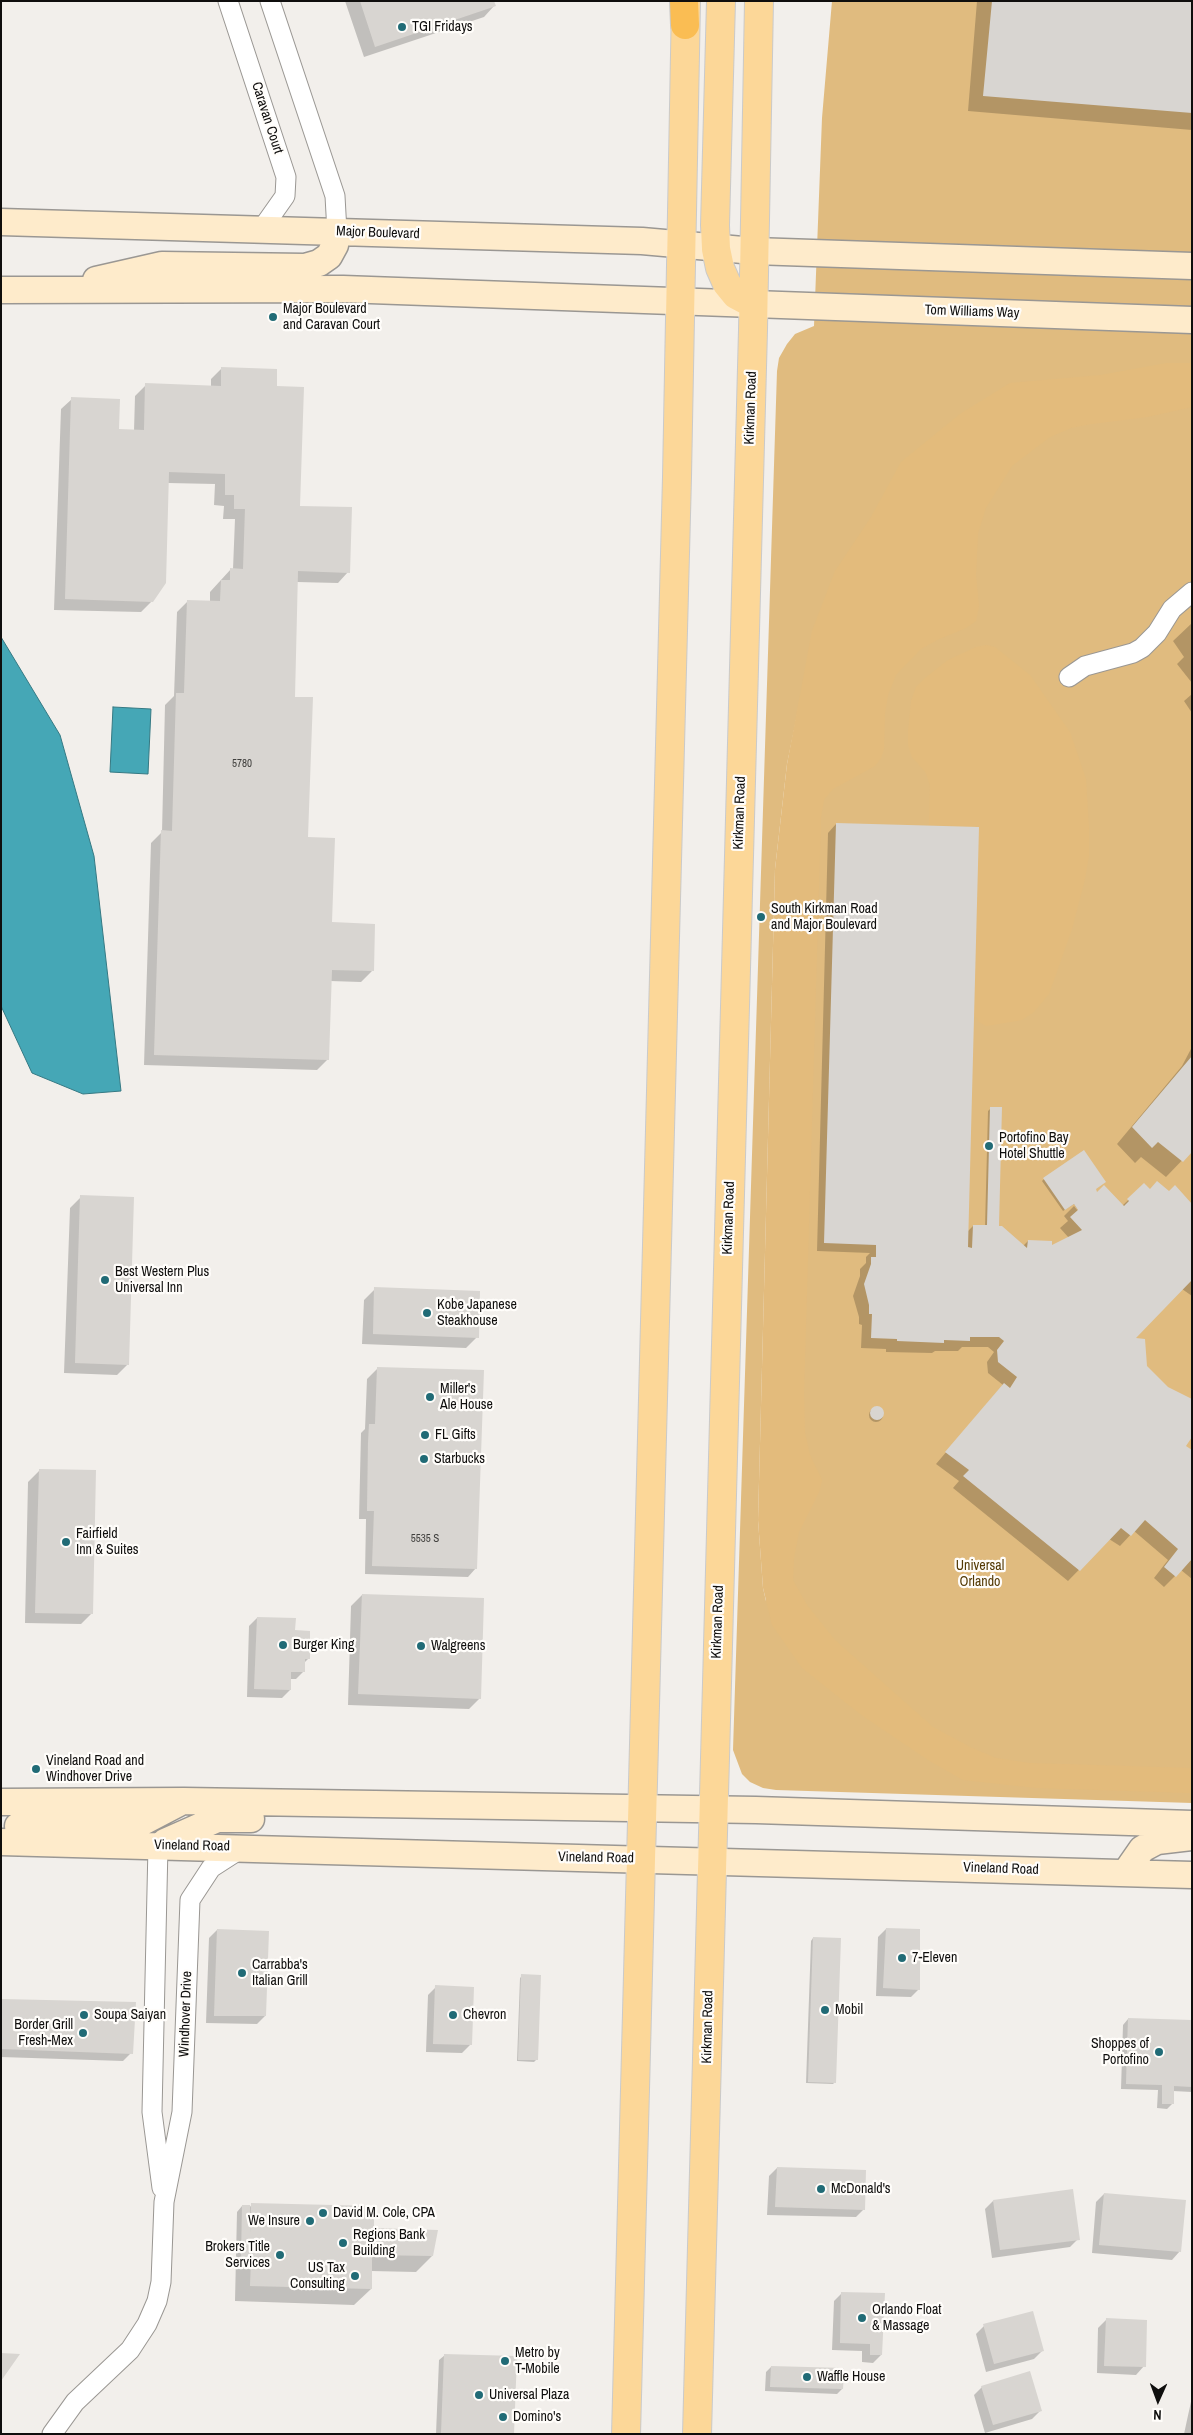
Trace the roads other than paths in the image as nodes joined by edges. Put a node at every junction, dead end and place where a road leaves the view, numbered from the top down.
1 (228, 1) edge
2 (270, 1) edge
3 (721, 1) edge
4 (759, 1) edge
5 (685, 9) edge
6 (1, 222) edge
7 (261, 230) junction
8 (337, 232) junction
9 (681, 243) junction
10 (716, 249) junction
11 (754, 251) junction
12 (1192, 266) edge
13 (1, 290) edge
14 (52, 291) junction
15 (680, 302) junction
16 (753, 304) junction
17 (1192, 320) edge
18 (1192, 592) edge
19 (1069, 677) dead end
20 (184, 1801) junction
21 (1, 1802) edge
22 (350, 1804) junction
23 (642, 1809) junction
24 (713, 1810) junction
25 (1192, 1824) edge
26 (1, 1829) edge
27 (1192, 1837) edge
28 (1, 1842) edge
29 (158, 1846) junction
30 (242, 1848) junction
31 (641, 1860) junction
32 (712, 1861) junction
33 (1126, 1872) junction
34 (1192, 1875) edge
35 (152, 2112) junction
36 (182, 2112) junction
37 (164, 2202) junction
38 (52, 2434) edge
39 (626, 2434) edge
40 (697, 2434) edge

1 - 7 street, Caravan Court
2 - 8 street
3 - 10 main road
4 - 11 main road, Kirkman Road
5 - 9 main road
6 - 7 street, Major Boulevard
7 - 8 street, Major Boulevard
8 - 9 street, Major Boulevard
8 - 14 street
9 - 10 street, Major Boulevard
9 - 15 main road
10 - 11 street, Major Boulevard
10 - 16 main road
11 - 12 street
11 - 16 main road, Kirkman Road
13 - 14 street
14 - 15 street
15 - 16 street
15 - 23 main road
16 - 17 street, Tom Williams Way
16 - 24 main road, Kirkman Road
18 - 19 street
20 - 21 street
20 - 22 street
20 - 26 street
22 - 23 street
22 - 29 street
23 - 24 street
23 - 31 main road
24 - 25 street
24 - 32 main road, Kirkman Road
27 - 33 street
28 - 29 street, Vineland Road
29 - 30 street, Vineland Road
29 - 35 street, Windhover Drive
30 - 31 street, Vineland Road
30 - 36 street, Windhover Drive
31 - 32 street, Vineland Road
31 - 39 main road
32 - 33 street, Vineland Road
32 - 40 main road, Kirkman Road
33 - 34 street, Vineland Road
35 - 36 street
35 - 37 street, Windhover Drive
36 - 37 street, Windhover Drive
37 - 38 street, Windhover Drive

